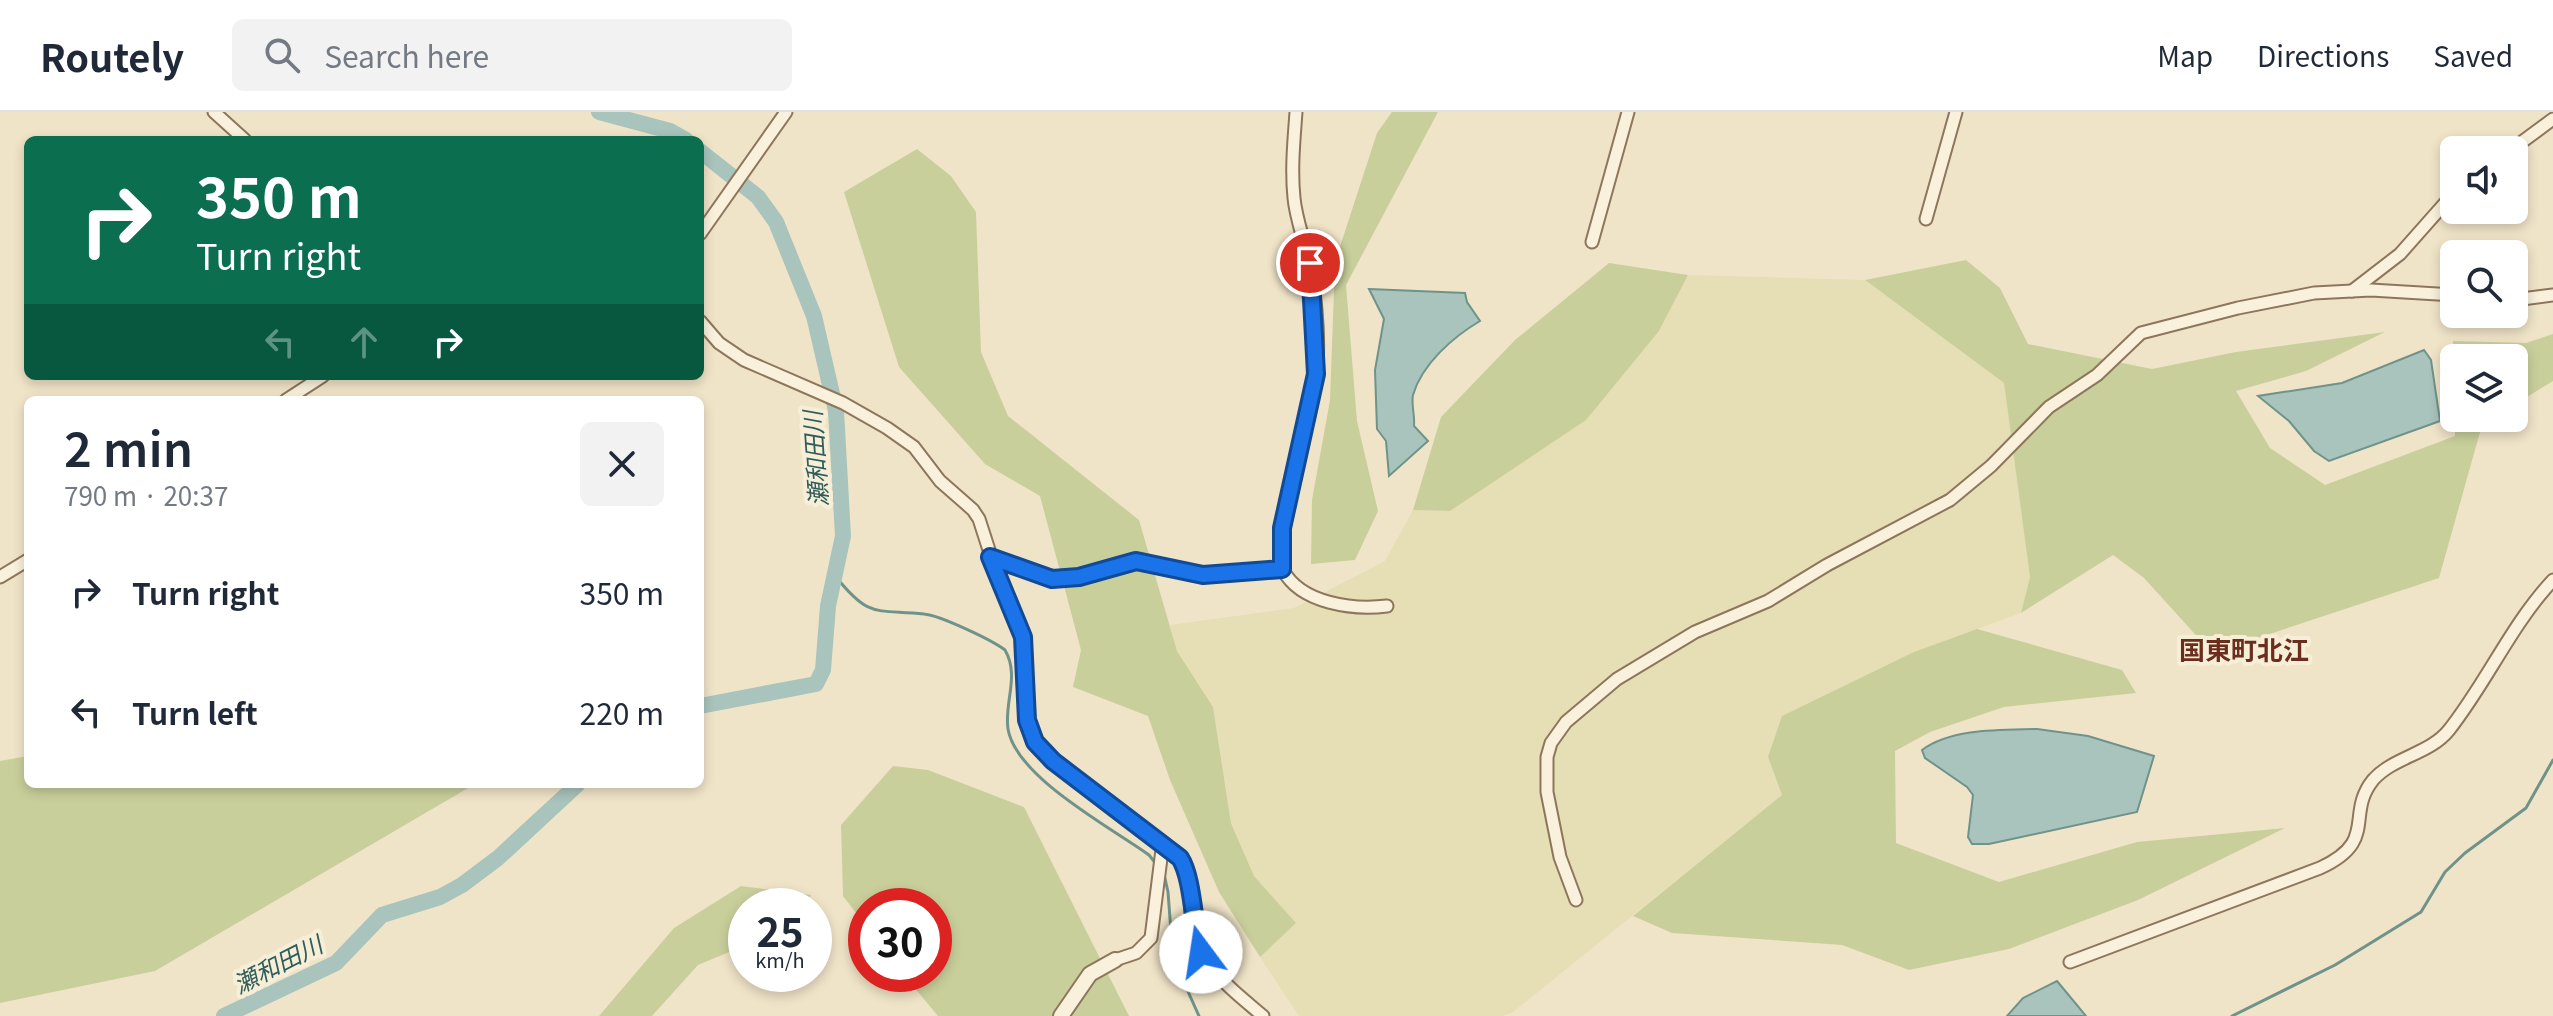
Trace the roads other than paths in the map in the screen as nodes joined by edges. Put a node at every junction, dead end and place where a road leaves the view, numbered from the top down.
1 (214, 112) edge
2 (786, 112) edge
3 (1296, 112) edge
4 (1628, 112) edge
5 (1956, 112) edge
6 (2553, 119) edge
7 (241, 136) edge
8 (2528, 137) edge
9 (2440, 209) edge
10 (1926, 219) dead end
11 (704, 228) edge
12 (1592, 242) dead end
13 (2352, 291) junction
14 (2440, 294) edge
15 (2553, 295) edge
16 (2528, 298) edge
17 (704, 326) edge
18 (317, 380) edge
19 (292, 396) edge
20 (990, 557) junction
21 (24, 562) edge
22 (1282, 569) junction
23 (0, 577) edge
24 (2553, 580) edge
25 (1387, 606) dead end
26 (1163, 842) junction
27 (1576, 900) dead end
28 (1115, 960) joint
29 (2070, 962) dead end
30 (1061, 1016) edge
31 (1263, 1016) edge

1 - 7 street
2 - 11 street
3 - 22 street
4 - 12 street
5 - 10 street
6 - 8 street
9 - 13 street
13 - 14 street
13 - 27 street
15 - 16 street
17 - 20 street
18 - 19 street
20 - 22 street
20 - 26 street
21 - 23 street
22 - 25 street
24 - 29 street
26 - 28 street
26 - 31 street
28 - 30 street

